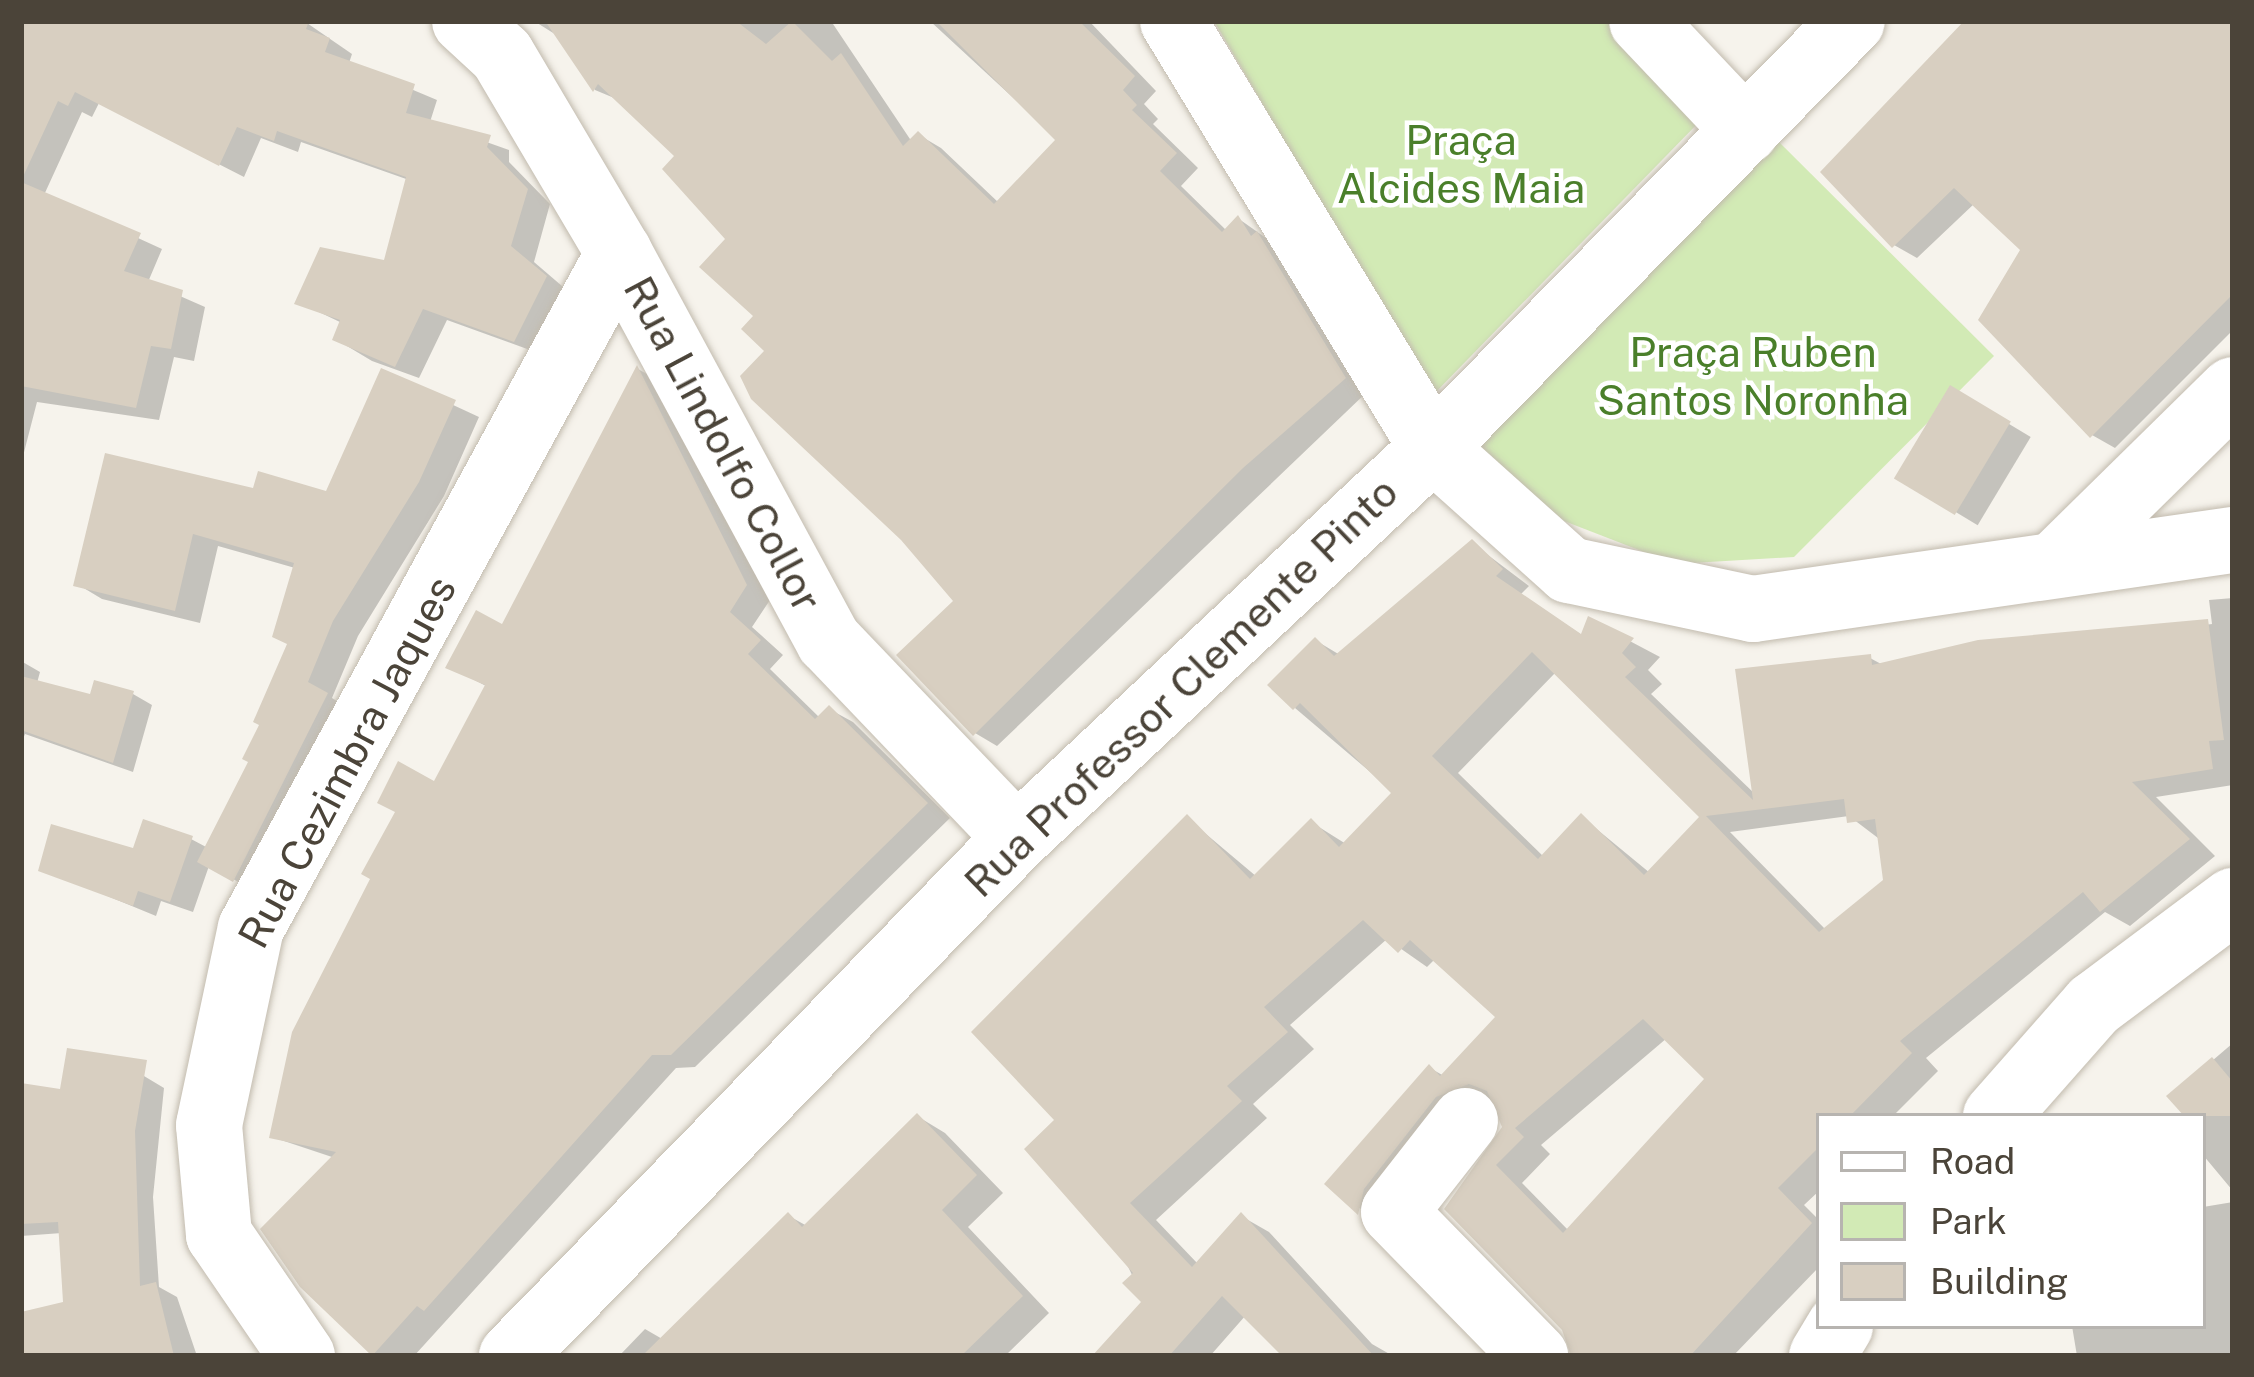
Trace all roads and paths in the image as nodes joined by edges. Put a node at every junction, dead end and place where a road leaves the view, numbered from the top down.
1 (465, 21) edge
2 (1173, 21) edge
3 (1642, 21) edge
4 (1852, 21) edge
5 (1746, 130) junction
6 (620, 253) junction
7 (2233, 390) edge
8 (1433, 448) junction
9 (2233, 540) edge
10 (2059, 562) junction
11 (1017, 838) junction
12 (2233, 901) edge
13 (1999, 1113) edge
14 (1465, 1121) dead end
15 (1838, 1329) edge
16 (302, 1356) edge
17 (512, 1356) edge
18 (1535, 1356) edge
19 (1822, 1356) edge

1 - 6 street, Rua Lindolfo Collor
2 - 8 street
3 - 5 street
4 - 5 street, Rua Professor Clemente Pinto
5 - 8 street, Rua Professor Clemente Pinto
6 - 11 street, Rua Lindolfo Collor
6 - 16 street, Rua Cezimbra Jaques
7 - 10 street
8 - 10 street
8 - 11 street, Rua Professor Clemente Pinto
9 - 10 street
11 - 17 street, Rua Professor Clemente Pinto
12 - 13 street
14 - 18 street
15 - 19 street

